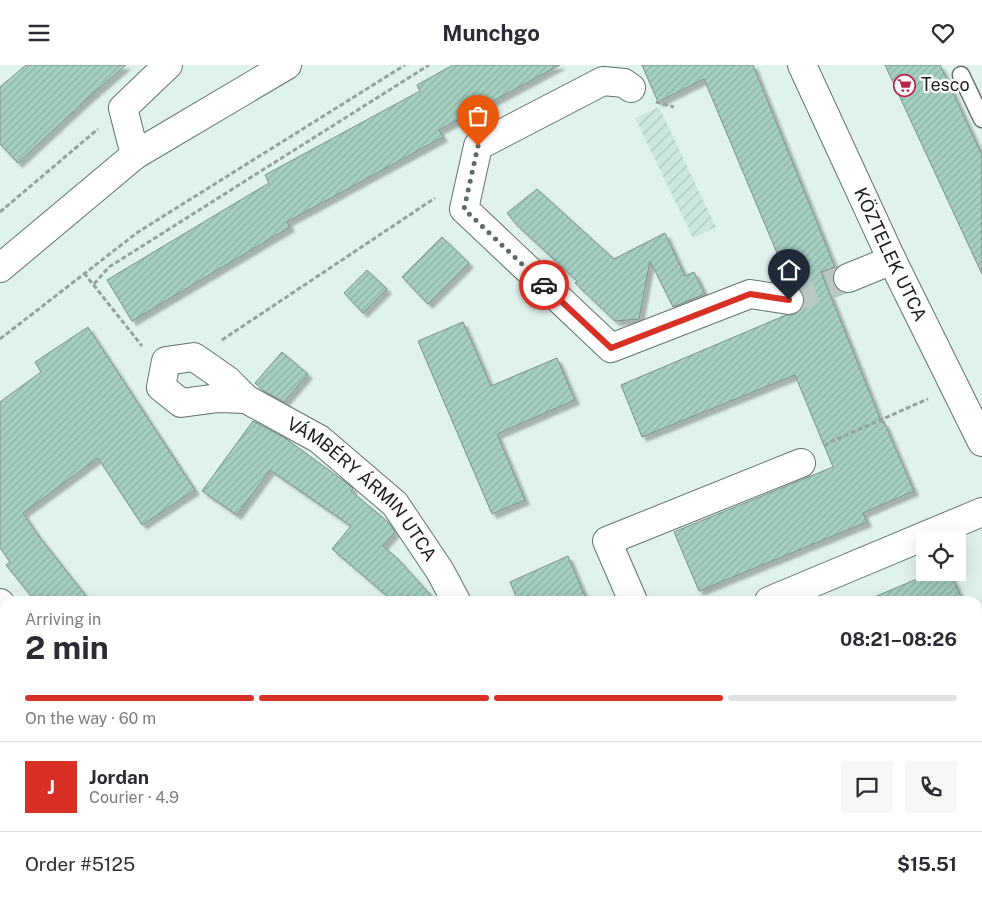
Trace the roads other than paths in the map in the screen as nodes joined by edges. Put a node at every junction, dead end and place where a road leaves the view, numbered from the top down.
1 (168, 65) edge
2 (287, 65) edge
3 (802, 65) edge
4 (962, 75) dead end
5 (631, 88) dead end
6 (982, 119) edge
7 (135, 155) junction
8 (892, 260) junction
9 (0, 268) edge
10 (848, 279) tunnel mouth
11 (789, 300) tunnel mouth
12 (246, 399) junction
13 (968, 401) edge
14 (982, 442) edge
15 (801, 463) road end
16 (982, 511) edge
17 (453, 596) edge
18 (631, 596) edge
19 (781, 596) edge

1 - 7 street
2 - 7 street
3 - 8 street, KÖZTELEK UTCA
4 - 6 lane
5 - 11 street
7 - 9 street
8 - 10 street
8 - 13 street, KÖZTELEK UTCA
12 - 12 street, VÁMBÉRY ÁRMIN UTCA
12 - 17 street, VÁMBÉRY ÁRMIN UTCA
13 - 14 street, KÖZTELEK UTCA
15 - 18 street
16 - 19 street

